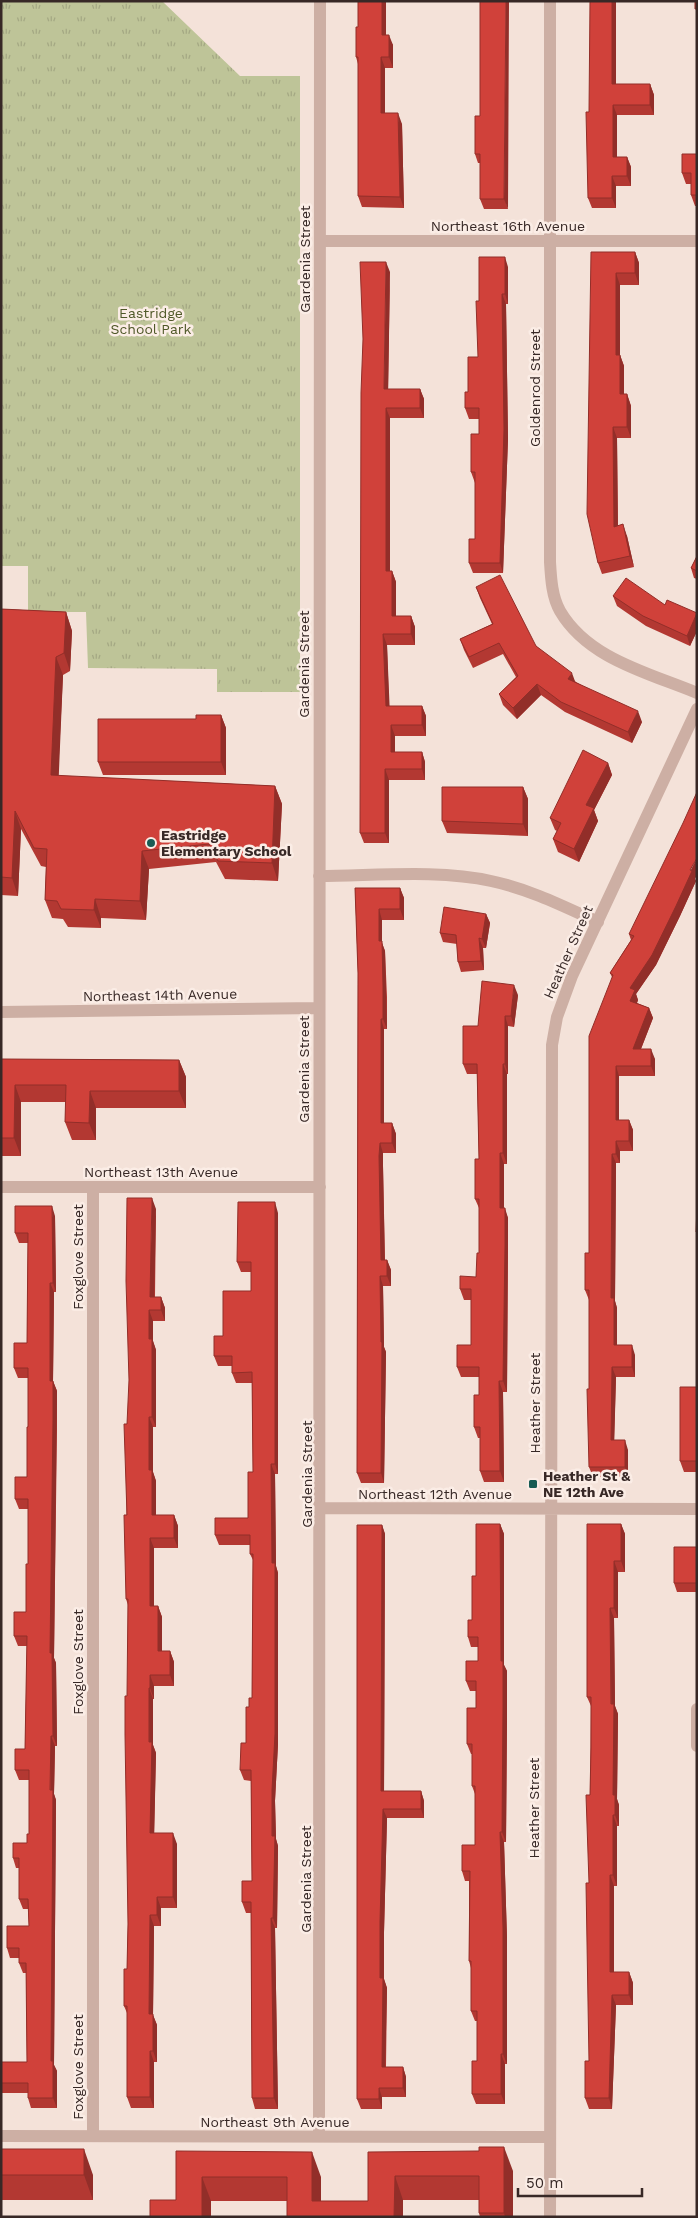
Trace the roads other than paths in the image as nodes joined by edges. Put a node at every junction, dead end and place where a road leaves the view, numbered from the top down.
1 (320, 1) edge
2 (550, 1) edge
3 (551, 240) junction
4 (320, 241) junction
5 (697, 241) edge
6 (697, 693) edge
7 (697, 710) edge
8 (319, 876) junction
9 (598, 922) junction
10 (319, 1008) junction
11 (1, 1012) edge
12 (1, 1187) edge
13 (93, 1187) junction
14 (320, 1187) junction
15 (322, 1508) junction
16 (697, 1508) edge
17 (549, 1509) junction
18 (697, 1709) edge
19 (697, 1746) edge
20 (1, 2136) edge
21 (93, 2136) junction
22 (319, 2136) junction
23 (550, 2137) junction
24 (550, 2217) edge

1 - 4 street, Gardenia Street
2 - 3 street, Goldenrod Street
3 - 4 street, Northeast 16th Avenue
3 - 5 street, Northeast 16th Avenue
3 - 6 street, Goldenrod Street
4 - 8 street, Gardenia Street
7 - 9 street, Heather Street
8 - 9 street
8 - 10 street, Gardenia Street
9 - 17 street, Heather Street
10 - 11 street, Northeast 14th Avenue
10 - 14 street, Gardenia Street
12 - 13 street, Northeast 13th Avenue
13 - 14 street, Northeast 13th Avenue
13 - 21 street, Foxglove Street
14 - 15 street, Gardenia Street
15 - 17 street, Northeast 12th Avenue
15 - 22 street, Gardenia Street
16 - 17 street, Northeast 12th Avenue
17 - 23 street, Heather Street
18 - 19 street
20 - 21 street, Northeast 9th Avenue
21 - 22 street, Northeast 9th Avenue
22 - 23 street, Northeast 9th Avenue
23 - 24 street, Heather Street

